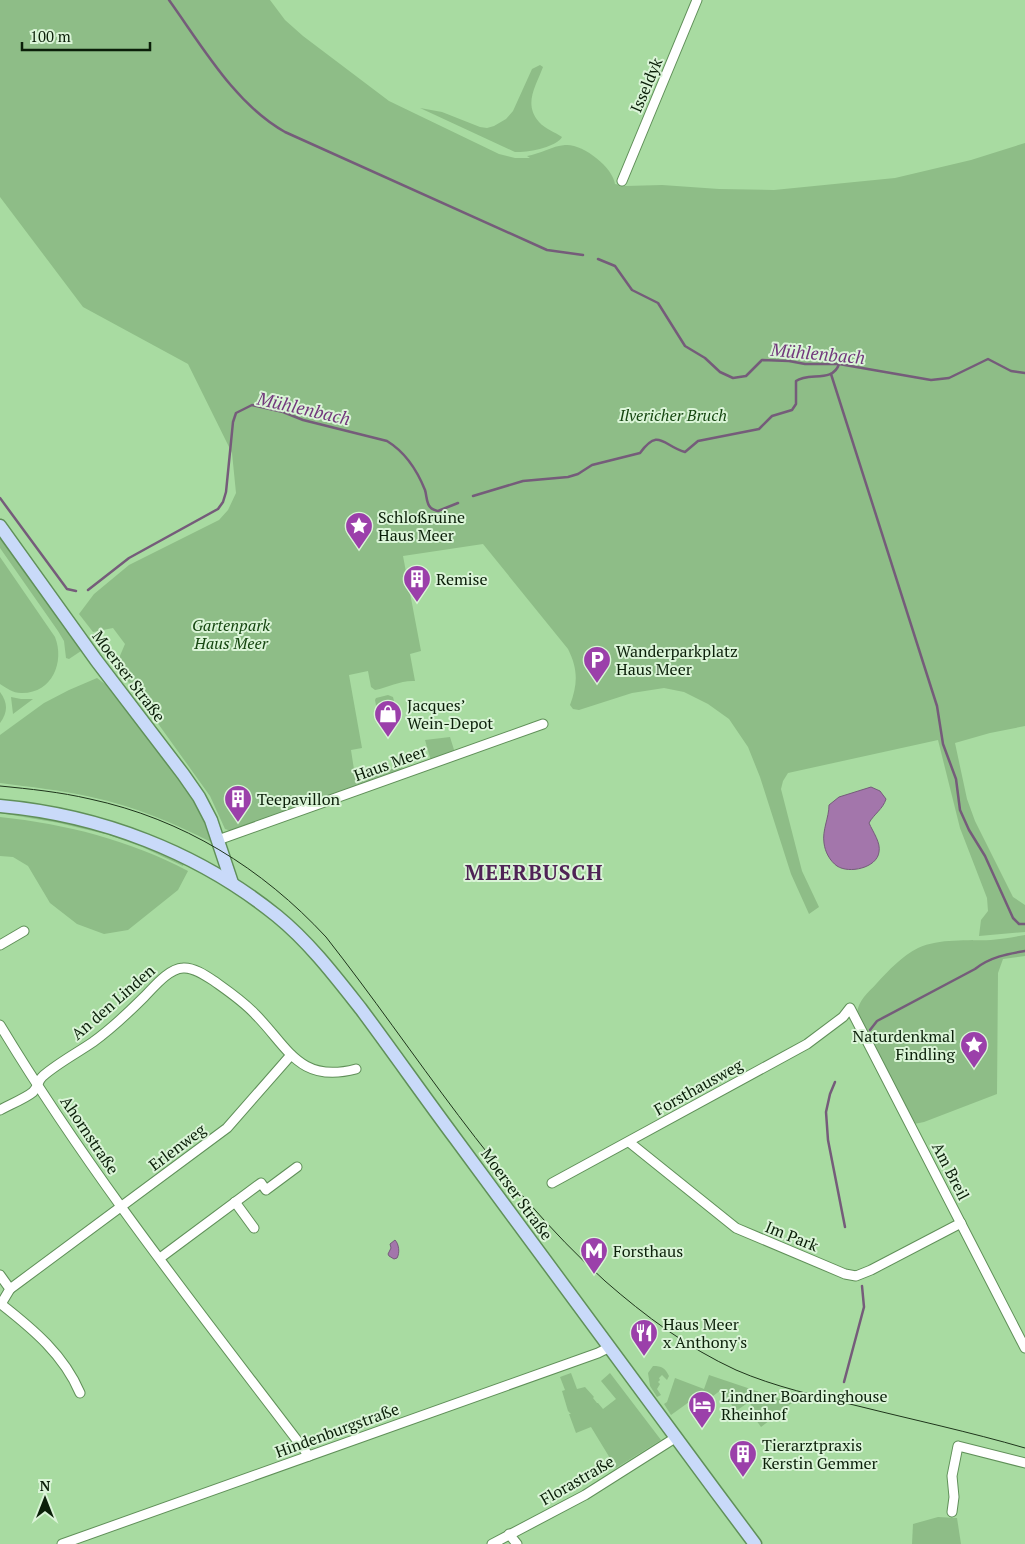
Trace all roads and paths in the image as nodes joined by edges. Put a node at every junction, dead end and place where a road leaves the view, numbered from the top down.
1 (697, 0) edge
2 (622, 181) dead end
3 (0, 526) edge
4 (543, 724) dead end
5 (0, 806) edge
6 (220, 845) junction
7 (199, 865) junction
8 (232, 883) junction
9 (24, 930) dead end
10 (0, 945) edge
11 (850, 1008) joint
12 (0, 1025) edge
13 (291, 1055) junction
14 (356, 1069) dead end
15 (38, 1084) junction
16 (0, 1110) edge
17 (629, 1142) junction
18 (297, 1167) dead end
19 (552, 1183) dead end
20 (235, 1202) junction
21 (122, 1207) junction
22 (961, 1223) junction
23 (254, 1228) dead end
24 (160, 1258) junction
25 (0, 1275) edge
26 (10, 1289) junction
27 (608, 1348) junction
28 (1025, 1348) edge
29 (80, 1393) dead end
30 (675, 1438) junction
31 (309, 1456) junction
32 (1025, 1462) edge
33 (952, 1512) dead end
34 (509, 1534) junction
35 (77, 1542) edge
36 (62, 1544) edge
37 (492, 1544) edge
38 (517, 1544) edge
39 (755, 1544) edge

1 - 2 street, Isseldyk
3 - 6 main road, Moerser Straße
4 - 6 street, Haus Meer
5 - 7 main road, Moerser Straße
6 - 7 main road
6 - 8 main road, Moerser Straße
7 - 8 main road, Moerser Straße
8 - 27 main road, Moerser Straße
9 - 10 street
11 - 17 street, Forsthausweg
11 - 22 street, Am Breil
12 - 15 street, Ahornstraße
13 - 14 street
13 - 15 street, An den Linden
13 - 21 street, Erlenweg
15 - 16 street, An den Linden
15 - 21 street, Ahornstraße
17 - 19 street, Forsthausweg
17 - 22 street, Im Park
18 - 20 street
20 - 23 street
20 - 24 street
21 - 24 street, Ahornstraße
21 - 26 street, Erlenweg
22 - 28 street, Am Breil
24 - 31 street, Ahornstraße
25 - 26 street
26 - 29 street
27 - 30 main road, Moerser Straße
27 - 31 street, Hindenburgstraße
30 - 34 street, Florastraße
30 - 39 main road, Moerser Straße
31 - 35 street, Hindenburgstraße
32 - 33 street
34 - 37 street, Florastraße
34 - 38 street
35 - 36 street, Hindenburgstraße

